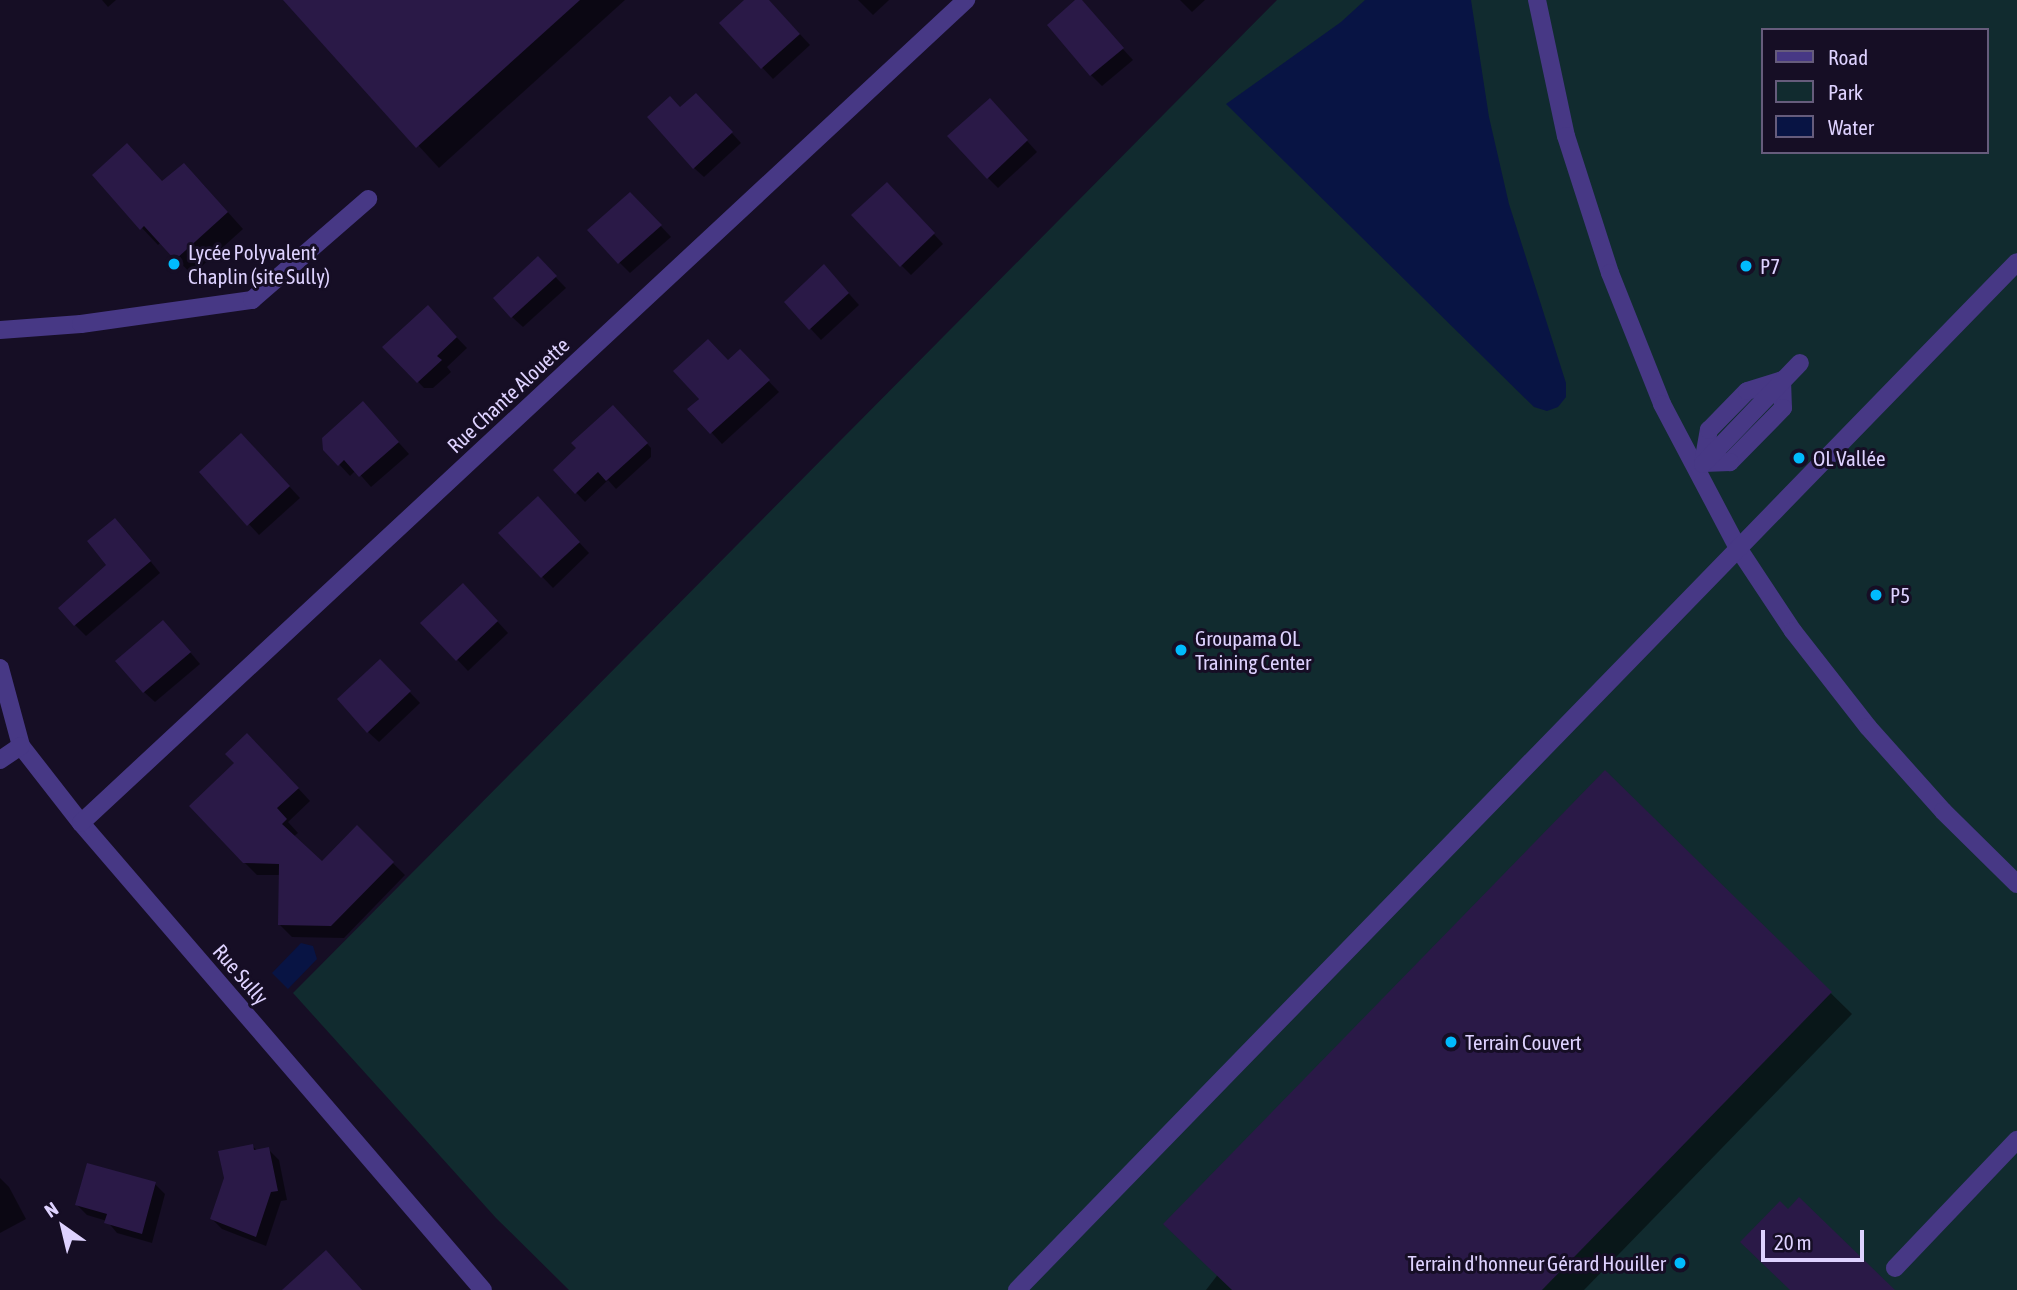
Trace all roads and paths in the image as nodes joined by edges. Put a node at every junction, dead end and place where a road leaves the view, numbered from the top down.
1 (966, 0) edge
2 (1537, 0) edge
3 (368, 199) dead end
4 (2017, 262) edge
5 (0, 330) edge
6 (1800, 363) dead end
7 (1700, 467) junction
8 (1738, 548) junction
9 (0, 668) edge
10 (20, 746) junction
11 (0, 760) edge
12 (80, 823) junction
13 (2017, 884) edge
14 (2017, 1140) edge
15 (1895, 1268) dead end
16 (483, 1290) edge
17 (1017, 1290) edge

1 - 12 street, Rue Chante Alouette
2 - 7 street
3 - 5 street
4 - 8 street
6 - 7 street
7 - 8 street
8 - 13 street
8 - 17 street
9 - 10 street, Rue Sully
10 - 11 street
10 - 12 street, Rue Sully
12 - 16 street, Rue Sully
14 - 15 street

